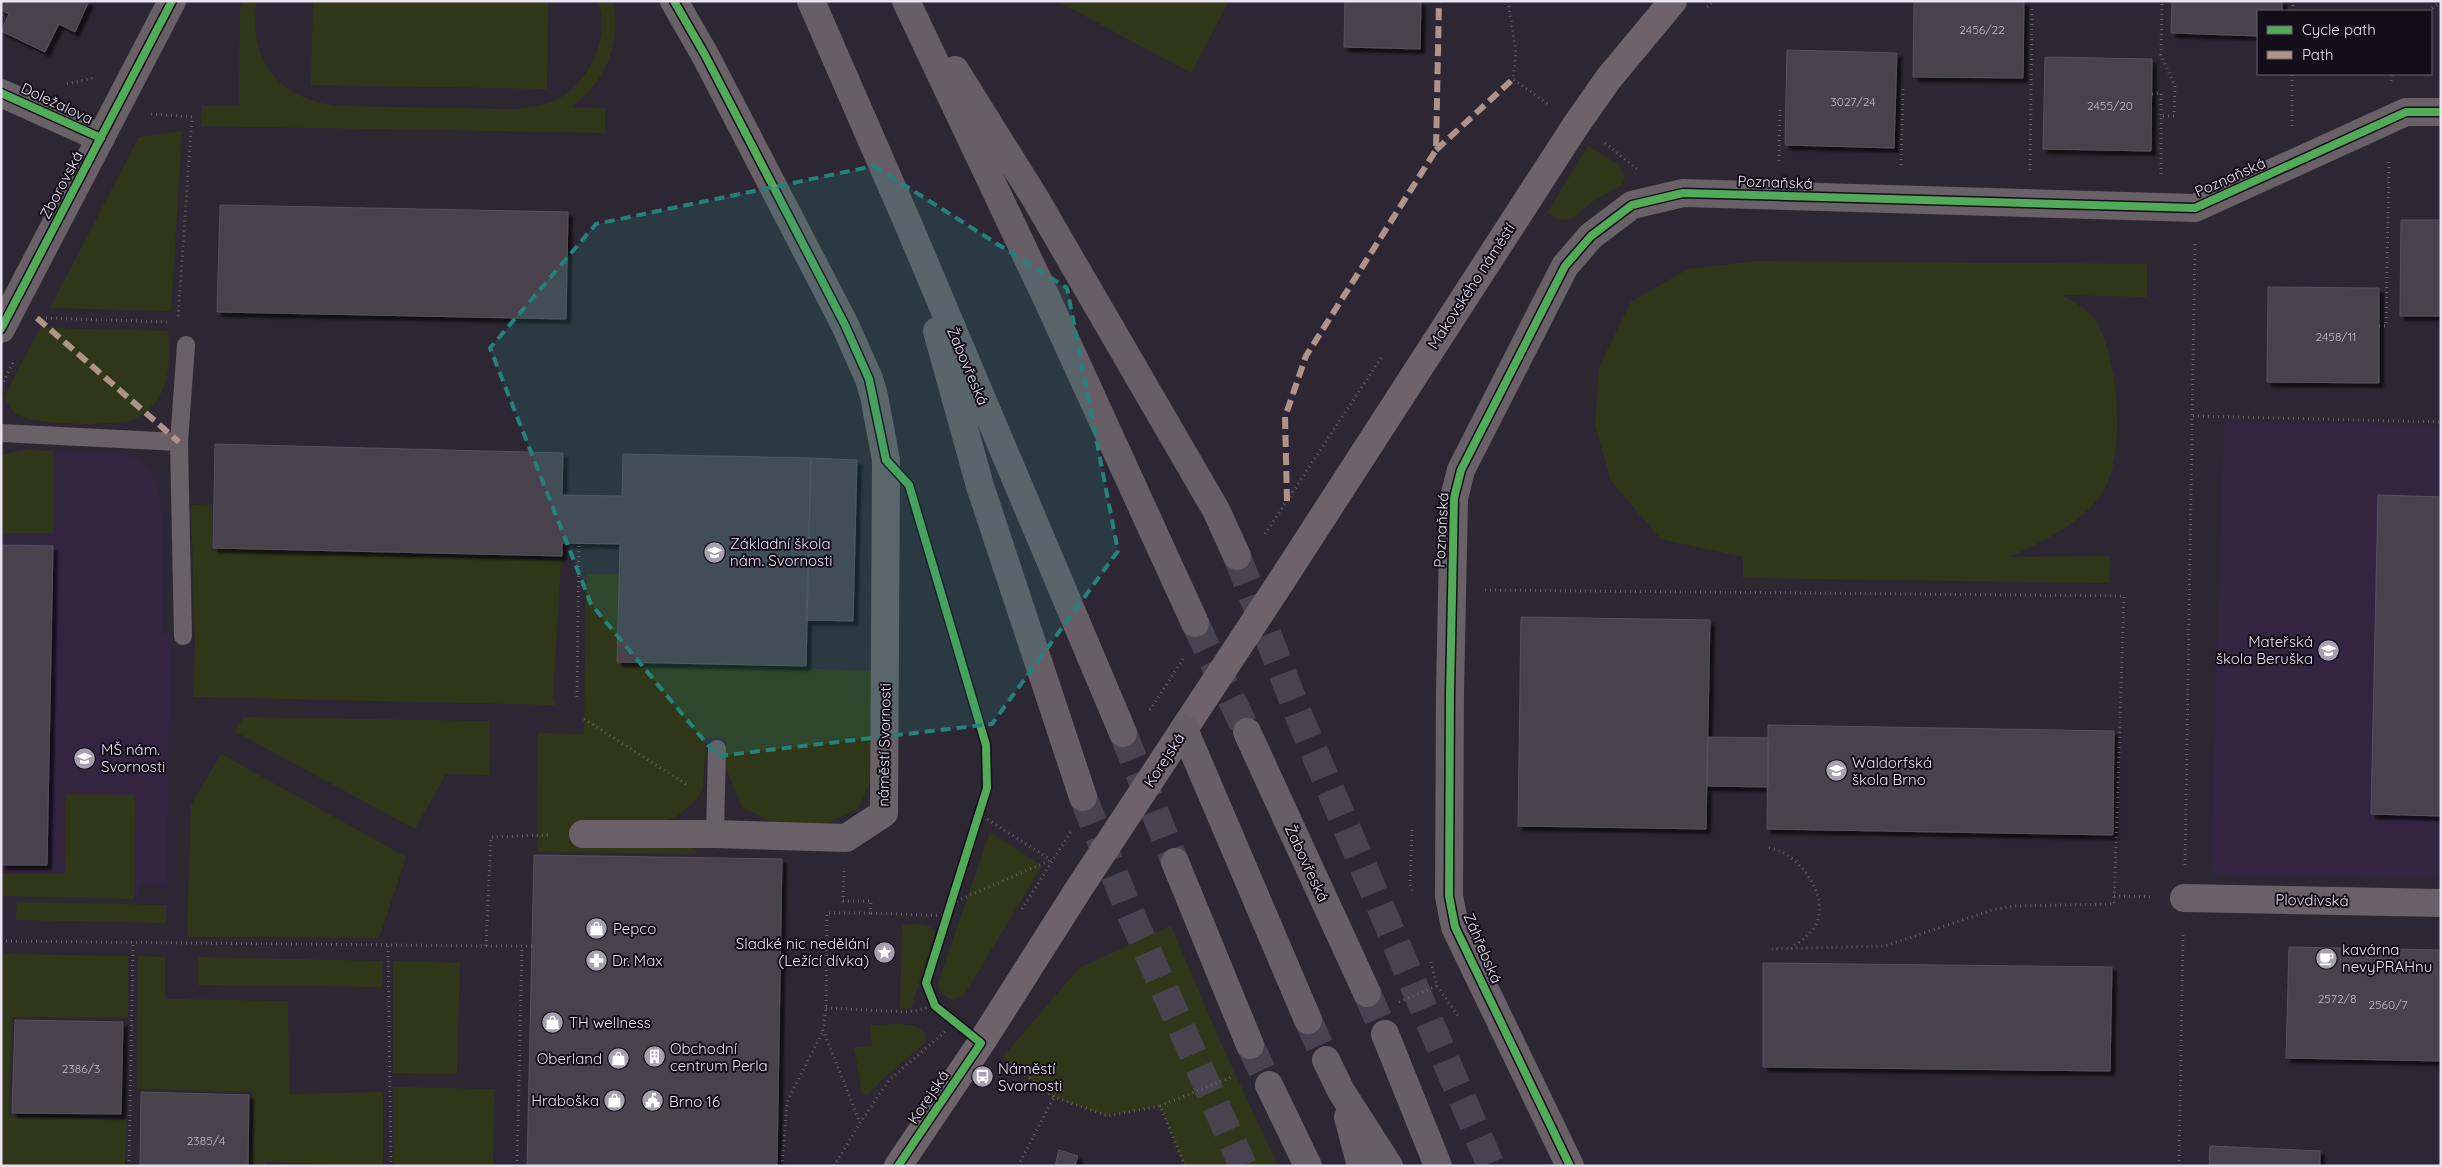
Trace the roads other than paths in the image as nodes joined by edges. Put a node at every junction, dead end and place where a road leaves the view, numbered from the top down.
1 (172, 1) edge
2 (674, 1) edge
3 (811, 1) edge
4 (906, 1) edge
5 (912, 1) edge
6 (1673, 1) edge
7 (1, 93) edge
8 (2441, 112) edge
9 (101, 138) junction
10 (908, 226) junction
11 (1, 329) edge
12 (186, 345) dead end
13 (1, 433) edge
14 (179, 442) junction
15 (1237, 556) tunnel mouth
16 (1282, 580) joint
17 (183, 636) dead end
18 (1193, 636) tunnel mouth
19 (1450, 692) joint
20 (1184, 729) junction
21 (1247, 732) tunnel mouth
22 (1123, 733) tunnel mouth
23 (717, 749) dead end
24 (1082, 797) tunnel mouth
25 (584, 834) road end
26 (715, 834) junction
27 (1175, 862) tunnel mouth
28 (2184, 898) road end
29 (2441, 903) edge
30 (1368, 994) tunnel mouth
31 (1308, 1020) tunnel mouth
32 (1385, 1034) tunnel mouth
33 (1250, 1045) tunnel mouth
34 (1326, 1060) tunnel mouth
35 (1269, 1085) tunnel mouth
36 (1341, 1091) junction
37 (898, 1166) edge
38 (1308, 1166) edge
39 (1361, 1166) edge
40 (1389, 1166) edge
41 (1438, 1166) edge
42 (1570, 1166) edge

1 - 9 street, Zborovská
2 - 26 street, náměstí Svornosti
3 - 10 highway, Žabovřeská
4 - 18 highway
5 - 15 highway
6 - 16 street, Makovského náměstí
7 - 9 street, Doležalova
8 - 19 street, Poznaňská
9 - 11 street, Zborovská
10 - 22 highway, Žabovřeská
10 - 24 highway
12 - 14 lane
13 - 14 lane
14 - 17 lane
16 - 20 street, Korejská
19 - 42 street, Záhřebská
20 - 31 highway
20 - 37 street, Korejská
21 - 30 highway, Žabovřeská
23 - 26 lane
25 - 26 street
27 - 33 highway
28 - 29 street, Plovdivská
32 - 41 highway
34 - 36 highway
35 - 38 highway
36 - 39 highway
36 - 40 highway

